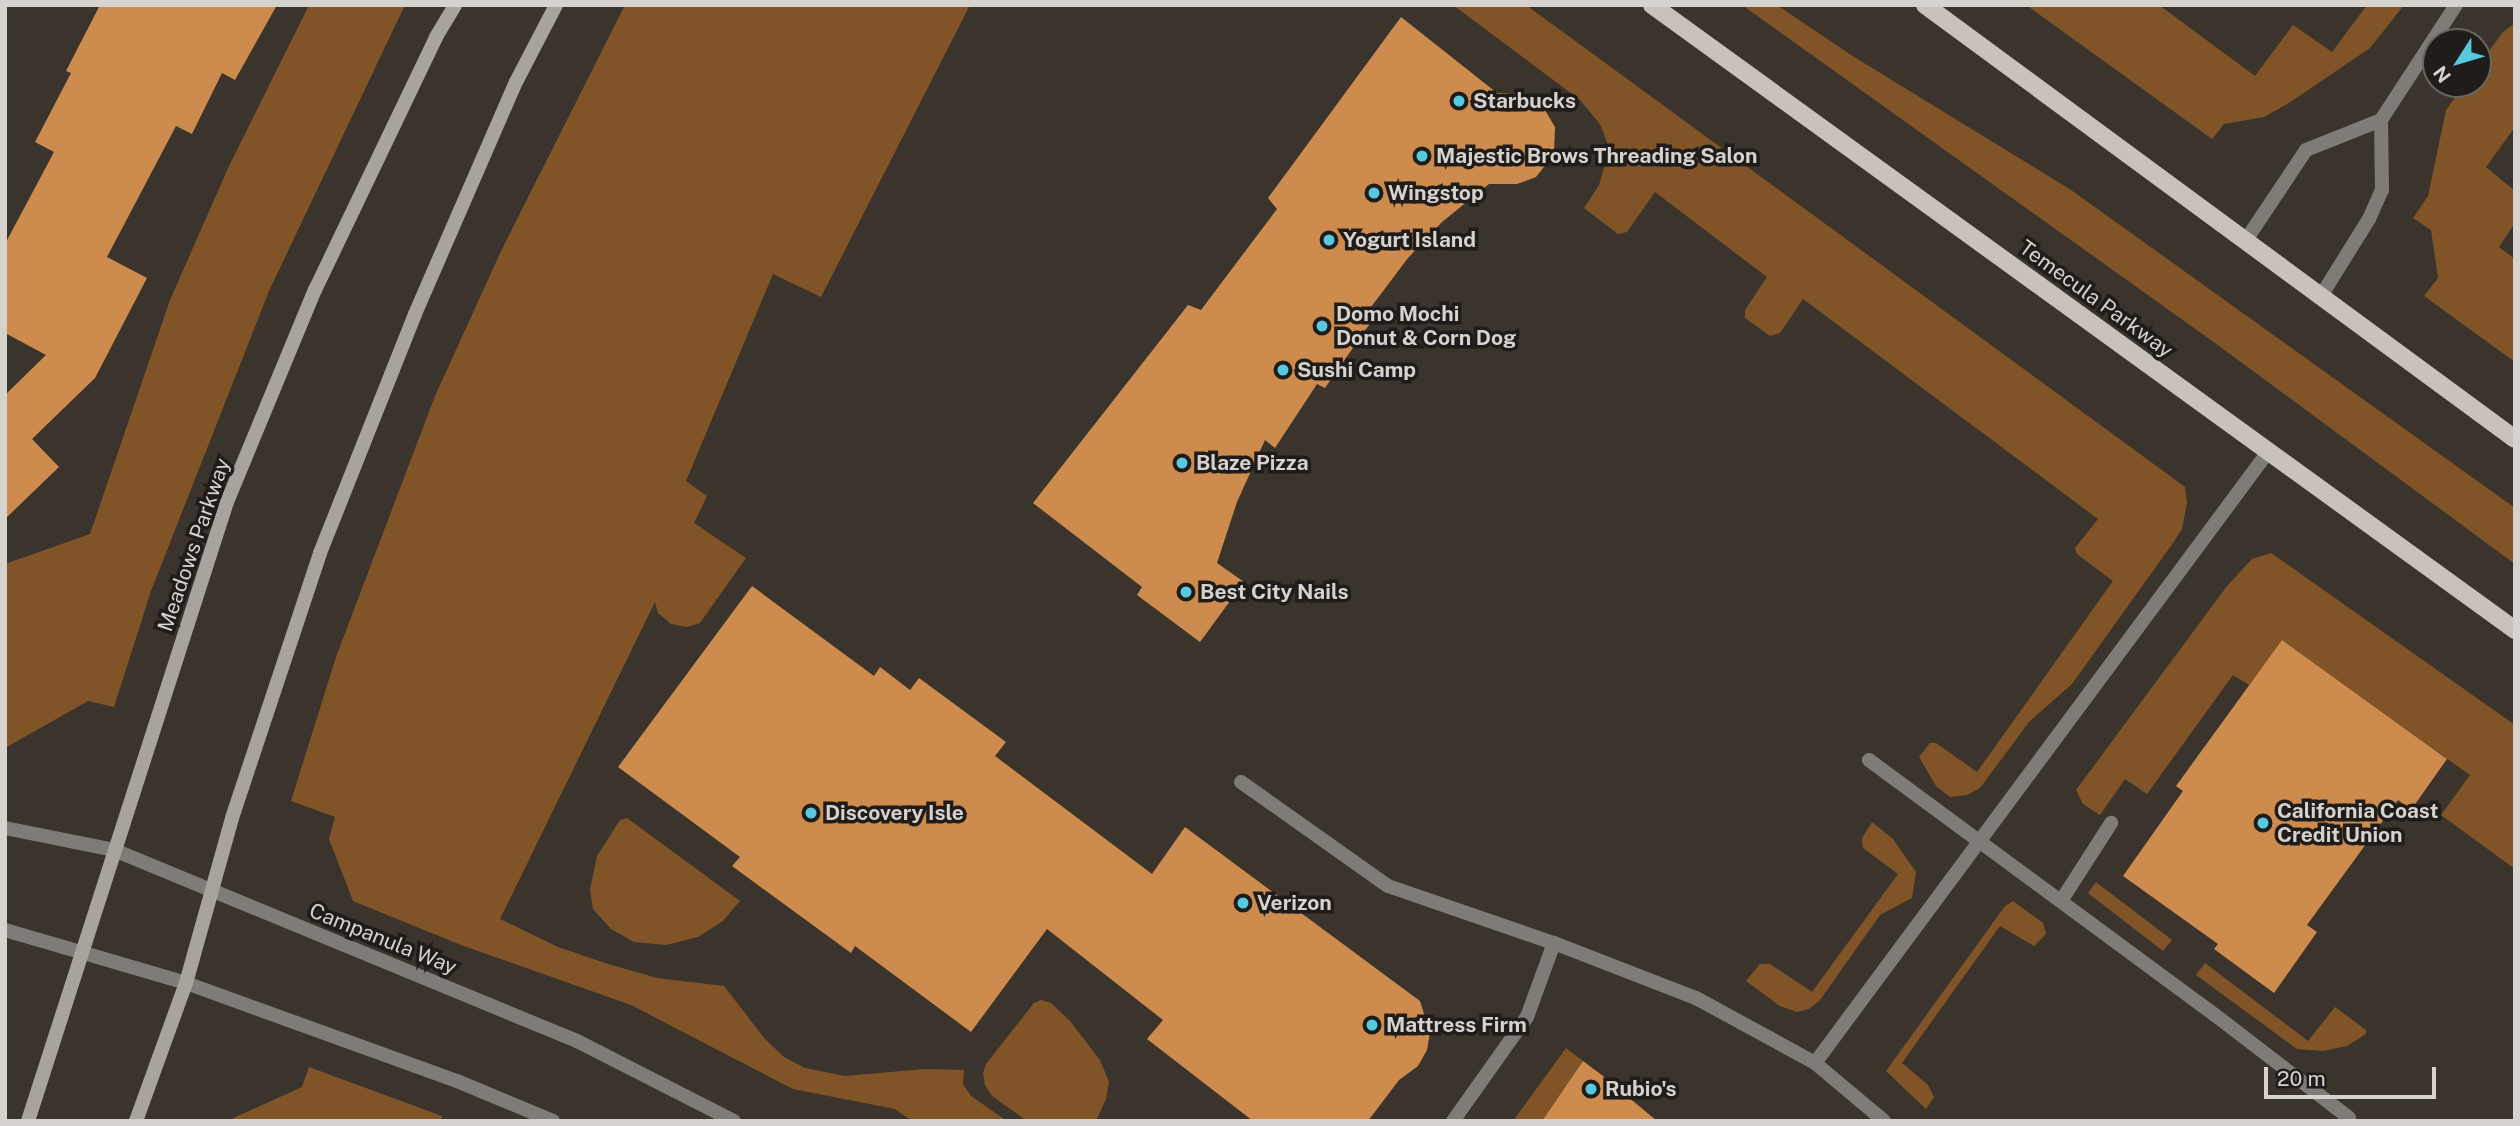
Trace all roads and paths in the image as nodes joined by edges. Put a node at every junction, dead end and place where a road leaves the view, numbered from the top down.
1 (455, 5) edge
2 (556, 5) edge
3 (1652, 5) edge
4 (1925, 5) edge
5 (2456, 5) edge
6 (2381, 120) junction
7 (2246, 240) junction
8 (2320, 296) junction
9 (2515, 439) edge
10 (2268, 452) junction
11 (2515, 630) edge
12 (1869, 760) dead end
13 (1241, 782) dead end
14 (2111, 823) dead end
15 (5, 828) edge
16 (1980, 843) junction
17 (114, 850) junction
18 (210, 890) junction
19 (2060, 901) junction
20 (5, 930) edge
21 (1554, 943) junction
22 (82, 950) junction
23 (186, 983) junction
24 (1815, 1063) junction
25 (2348, 1118) dead end
26 (28, 1121) edge
27 (136, 1121) edge
28 (552, 1121) edge
29 (734, 1121) edge
30 (1453, 1121) edge
31 (1884, 1121) edge

1 - 17 main road, Meadows Parkway
2 - 18 main road
3 - 10 main road, Temecula Parkway
4 - 7 main road
5 - 6 street
6 - 7 street
6 - 8 street
7 - 8 main road
8 - 9 main road
10 - 11 main road, Temecula Parkway
10 - 16 street
12 - 16 street
13 - 21 street
14 - 19 street
15 - 17 street, Campanula Way
16 - 19 street
16 - 24 street
17 - 18 street, Campanula Way
17 - 22 main road, Meadows Parkway
18 - 23 main road
18 - 29 street, Campanula Way
19 - 25 street
20 - 22 street
21 - 24 street
21 - 30 street
22 - 23 street
22 - 26 main road, Meadows Parkway
23 - 27 main road
23 - 28 street
24 - 31 street

